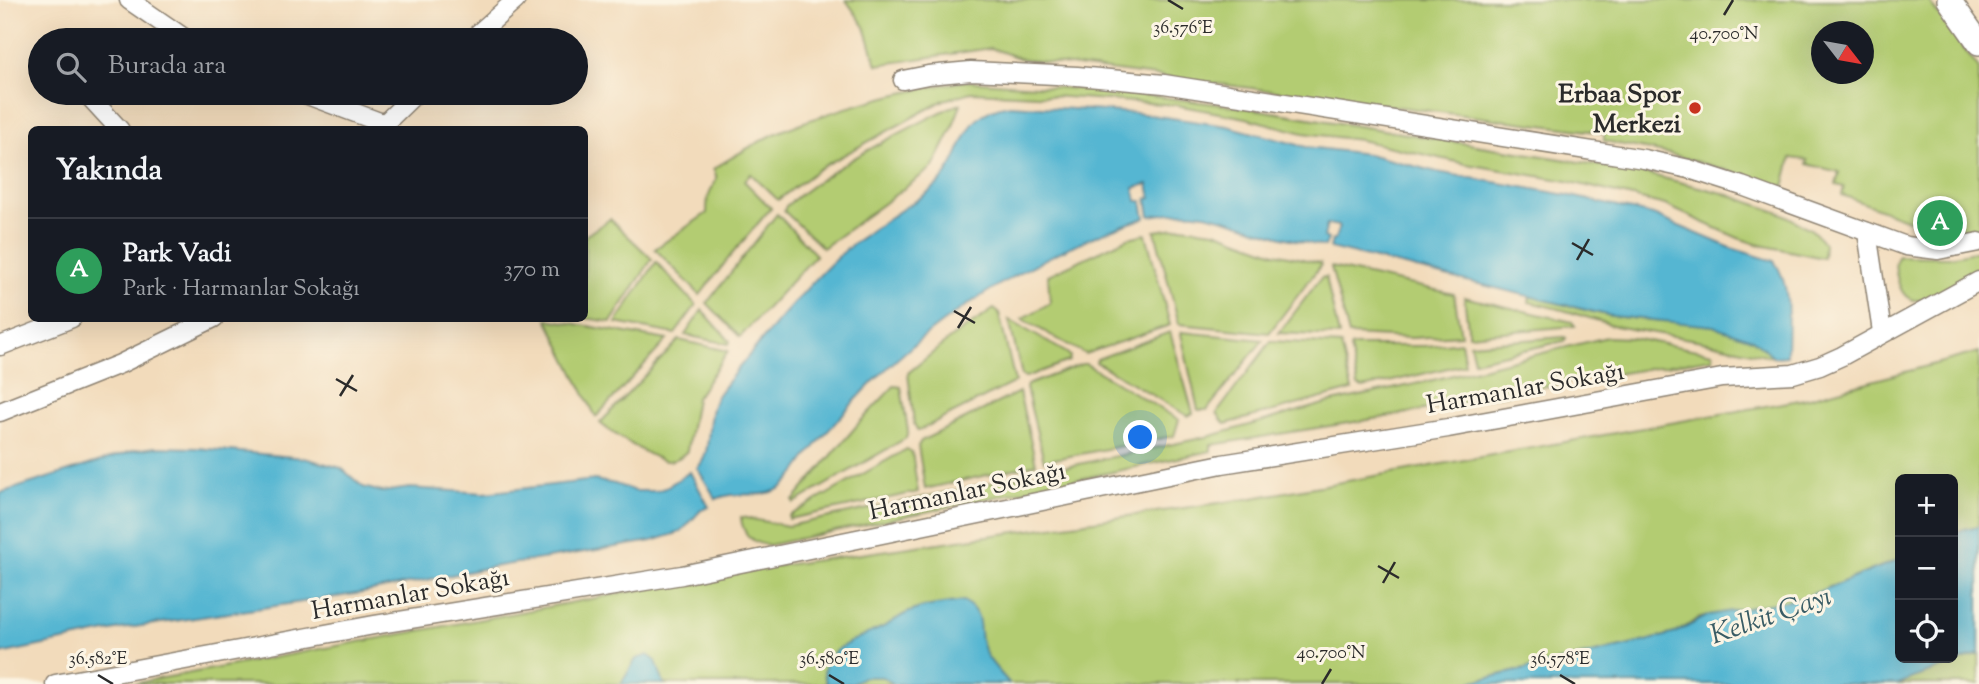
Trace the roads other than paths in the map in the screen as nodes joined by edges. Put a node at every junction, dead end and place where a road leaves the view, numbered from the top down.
1 (129, 0) edge
2 (516, 0) edge
3 (1949, 0) edge
4 (170, 28) edge
5 (484, 28) edge
6 (1979, 43) edge
7 (903, 80) dead end
8 (97, 105) edge
9 (330, 105) edge
10 (404, 105) edge
11 (116, 126) edge
12 (379, 126) edge
13 (382, 126) edge
14 (1867, 232) junction
15 (1979, 242) edge
16 (1979, 281) edge
17 (62, 322) edge
18 (206, 322) edge
19 (1882, 332) junction
20 (0, 346) edge
21 (0, 412) edge
22 (55, 684) edge

1 - 4 street
2 - 5 street
3 - 6 main road
7 - 14 street
8 - 11 street
9 - 12 street
10 - 13 street
14 - 15 street
14 - 19 street
16 - 19 street, Harmanlar Sokağı
17 - 20 street
18 - 21 street
19 - 22 street, Harmanlar Sokağı

